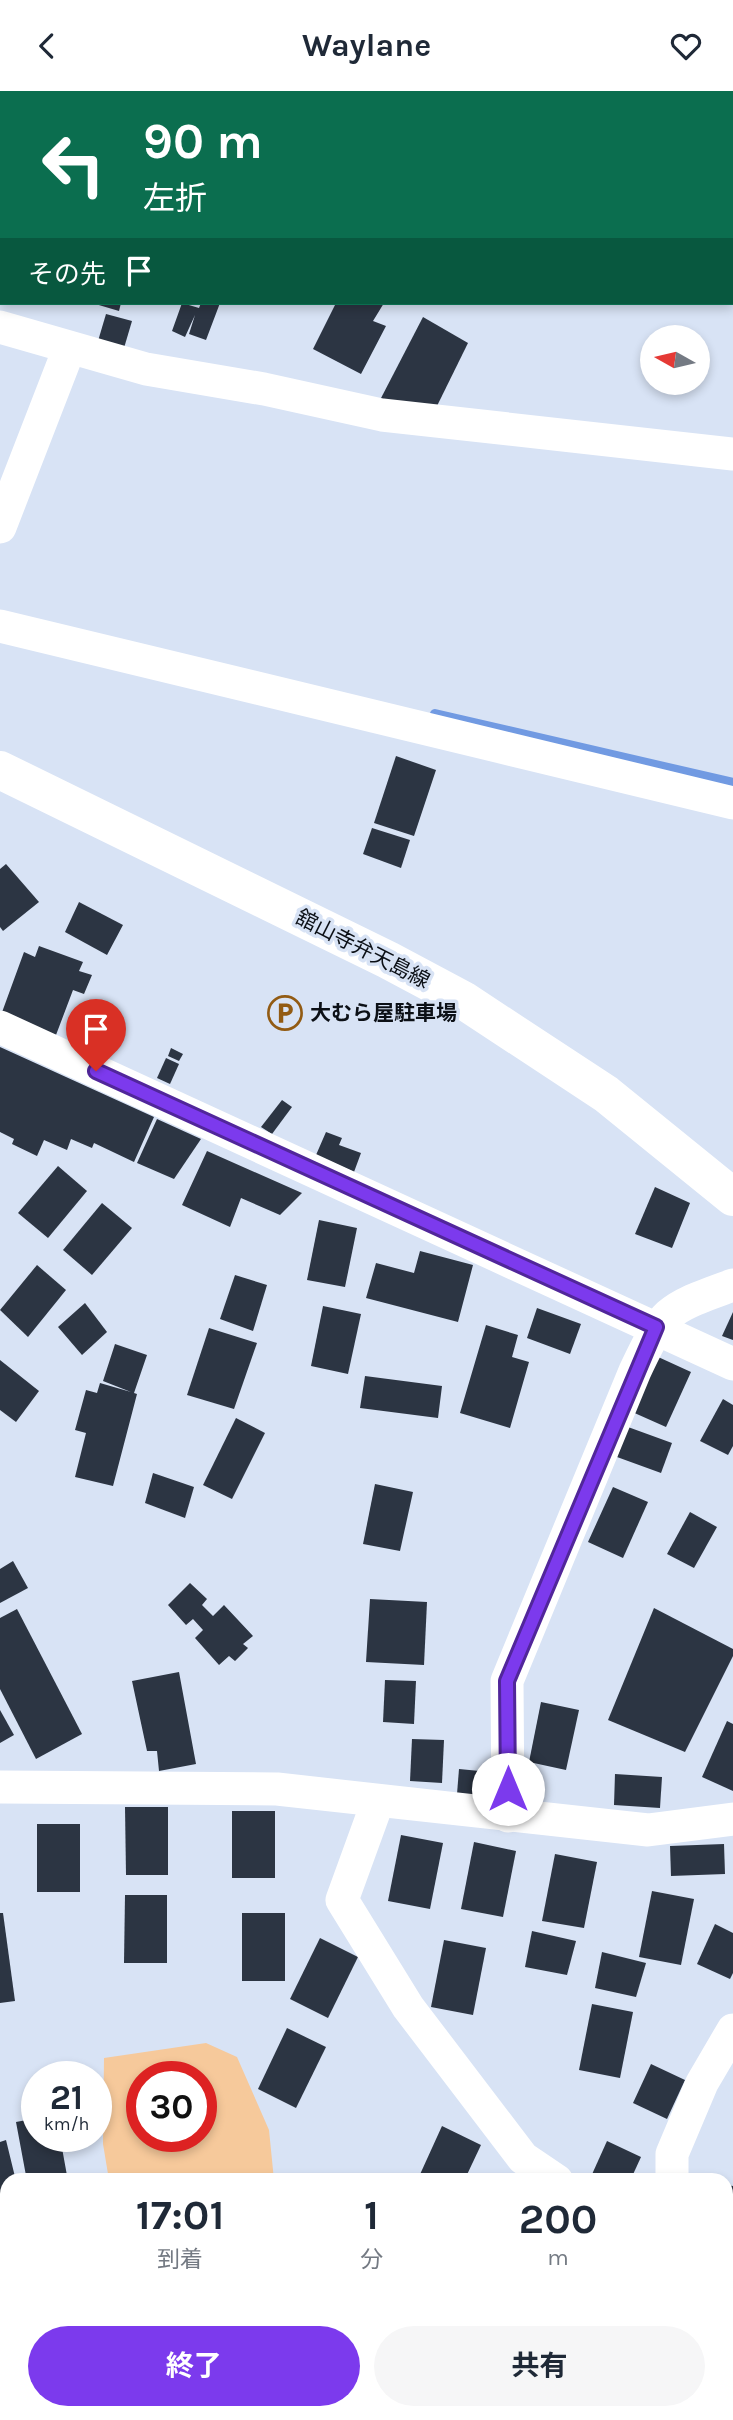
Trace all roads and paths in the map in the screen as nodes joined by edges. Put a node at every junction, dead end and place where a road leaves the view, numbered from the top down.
1 (0, 327) edge
2 (69, 349) junction
3 (733, 454) edge
4 (0, 527) edge
5 (0, 627) edge
6 (0, 770) edge
7 (733, 803) edge
8 (0, 1027) edge
9 (733, 1197) edge
10 (733, 1285) edge
11 (656, 1327) junction
12 (733, 1364) edge
13 (0, 1787) edge
14 (378, 1801) junction
15 (508, 1816) junction
16 (733, 1819) edge
17 (733, 2030) edge
18 (545, 2173) edge
19 (672, 2173) edge

1 - 2 street
2 - 3 street
2 - 4 street
5 - 7 street
6 - 9 main road, 舘山寺弁天島線
8 - 11 street
10 - 11 street
11 - 12 street
11 - 15 street
13 - 14 street
14 - 15 street
14 - 18 street
15 - 16 street
17 - 19 street

